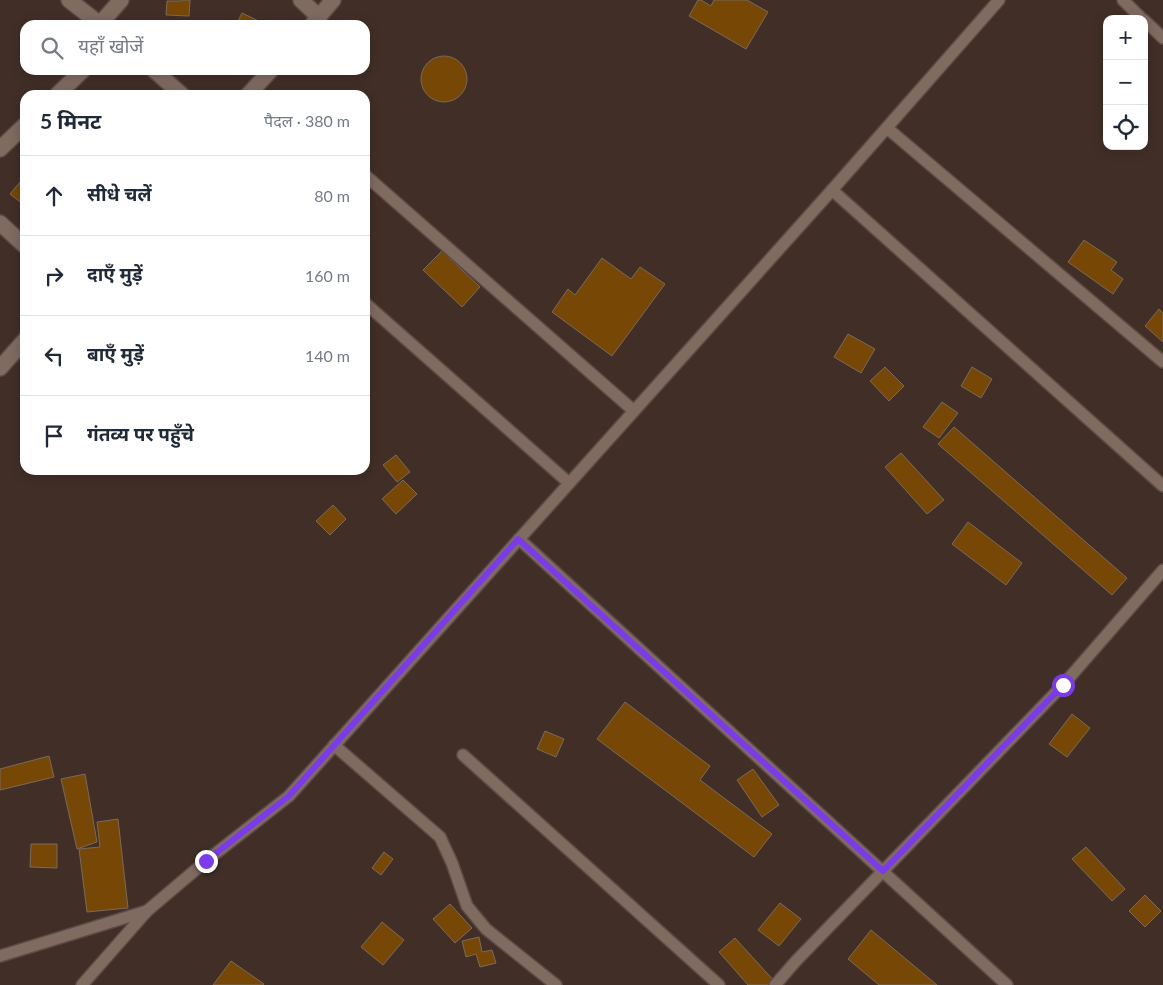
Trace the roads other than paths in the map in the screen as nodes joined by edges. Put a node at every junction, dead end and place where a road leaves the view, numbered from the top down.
1 (69, 0) edge
2 (121, 0) edge
3 (302, 0) edge
4 (333, 0) edge
5 (999, 0) edge
6 (1123, 0) edge
7 (1138, 15) edge
8 (94, 20) edge
9 (104, 20) edge
10 (315, 20) edge
11 (317, 20) edge
12 (1148, 24) edge
13 (1163, 38) edge
14 (78, 75) edge
15 (160, 75) edge
16 (266, 75) edge
17 (62, 90) edge
18 (176, 90) edge
19 (253, 90) edge
20 (887, 128) junction
21 (20, 130) edge
22 (0, 149) edge
23 (370, 179) edge
24 (832, 190) junction
25 (0, 223) edge
26 (20, 241) edge
27 (370, 307) edge
28 (20, 346) edge
29 (1163, 362) edge
30 (0, 368) edge
31 (634, 410) junction
32 (569, 483) junction
33 (1163, 486) edge
34 (518, 539) junction
35 (1163, 570) edge
36 (334, 745) junction
37 (462, 755) dead end
38 (883, 871) junction
39 (147, 911) junction
40 (0, 956) edge
41 (82, 985) edge
42 (556, 985) edge
43 (719, 985) edge
44 (775, 985) edge
45 (1007, 985) edge

1 - 8 street
2 - 9 street
3 - 10 street
4 - 11 street
5 - 20 lane
6 - 7 lane
12 - 13 lane
14 - 17 street
15 - 18 street
16 - 19 street
20 - 24 lane
20 - 29 lane
21 - 22 street
23 - 31 lane
24 - 31 lane
24 - 33 lane
25 - 26 street
27 - 32 lane
28 - 30 street
31 - 32 lane
32 - 34 lane
34 - 36 lane
34 - 38 lane
35 - 38 lane
36 - 39 lane
36 - 42 lane
37 - 43 lane
38 - 44 lane
38 - 45 lane
39 - 40 lane
39 - 41 lane

